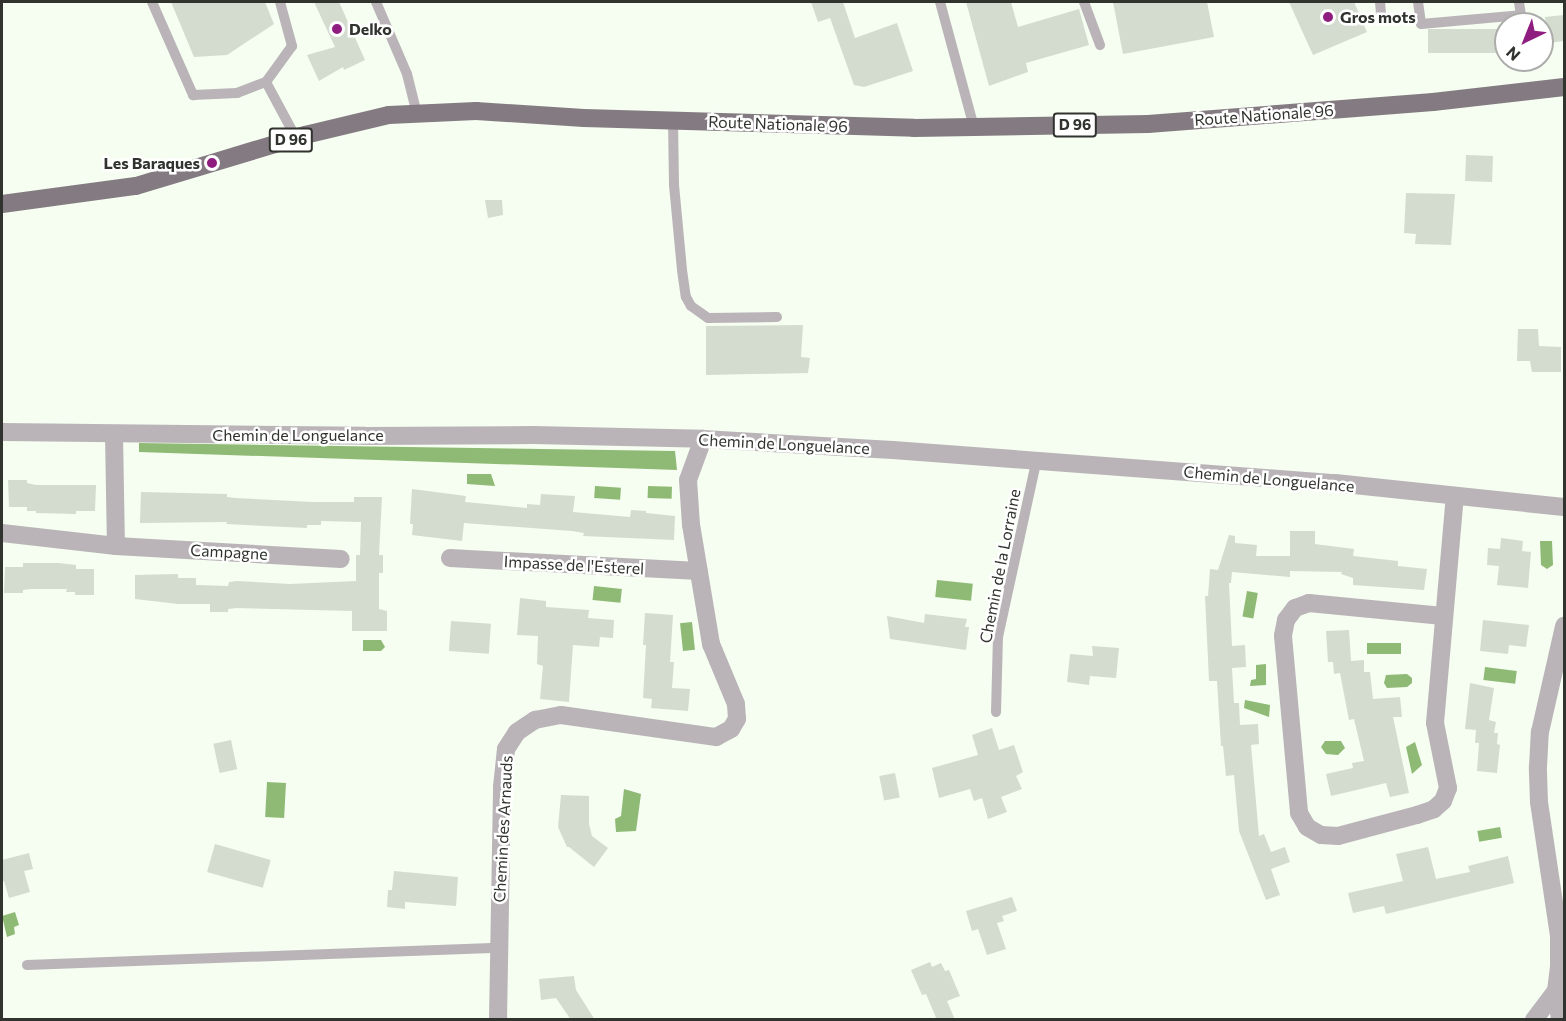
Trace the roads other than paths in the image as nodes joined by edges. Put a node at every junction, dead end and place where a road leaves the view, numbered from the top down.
1 (152, 2) edge
2 (280, 2) edge
3 (376, 2) edge
4 (940, 2) edge
5 (1084, 2) edge
6 (1380, 2) edge
7 (1418, 2) edge
8 (1519, 2) edge
9 (1381, 13) dead end
10 (1100, 45) dead end
11 (266, 82) junction
12 (1564, 87) edge
13 (417, 114) junction
14 (673, 120) junction
15 (974, 127) junction
16 (296, 138) junction
17 (2, 204) edge
18 (777, 317) dead end
19 (2, 432) edge
20 (114, 434) junction
21 (703, 439) junction
22 (1036, 462) junction
23 (1455, 496) junction
24 (1564, 507) edge
25 (2, 533) edge
26 (116, 546) junction
27 (450, 558) dead end
28 (341, 559) dead end
29 (699, 571) junction
30 (1443, 616) junction
31 (1564, 626) edge
32 (996, 712) dead end
33 (499, 948) junction
34 (27, 965) dead end
35 (1556, 992) junction
36 (498, 1020) edge
37 (1534, 1020) edge
38 (1560, 1020) edge

1 - 11 lane
2 - 11 lane
3 - 13 lane
4 - 15 lane
5 - 10 lane
6 - 9 lane
7 - 8 lane
11 - 16 lane
12 - 15 main road, Route Nationale 96 / D 96
13 - 14 main road, Route Nationale 96 / D 96
13 - 16 main road, Route Nationale 96 / D 96
14 - 15 main road, Route Nationale 96 / D 96
14 - 18 lane
16 - 17 main road, Route Nationale 96 / D 96
19 - 20 street, Chemin de Longuelance
20 - 21 street, Chemin de Longuelance
20 - 26 street
21 - 22 street, Chemin de Longuelance
21 - 29 street, Chemin des Arnauds
22 - 23 street, Chemin de Longuelance
22 - 32 lane, Chemin de la Lorraine
23 - 24 street, Chemin de Longuelance
23 - 30 street
25 - 26 street, Campagne
26 - 28 street, Campagne
27 - 29 street, Impasse de l'Esterel
29 - 33 street, Chemin des Arnauds
30 - 30 street
31 - 35 street
33 - 34 lane
33 - 36 street, Chemin des Arnauds
35 - 37 street
35 - 38 street

